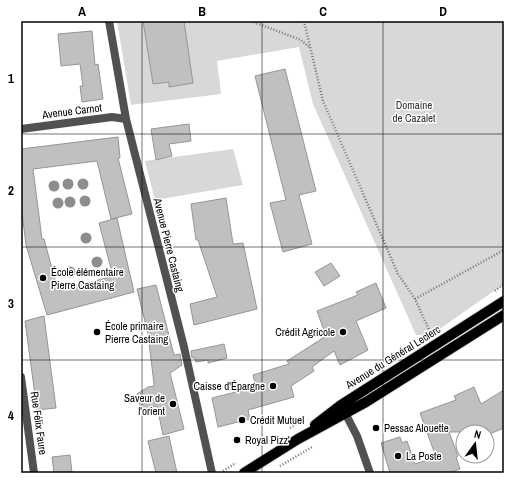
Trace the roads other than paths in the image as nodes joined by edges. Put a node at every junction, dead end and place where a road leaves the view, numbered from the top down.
1 (109, 21) edge
2 (126, 119) junction
3 (21, 129) edge
4 (504, 301) edge
5 (504, 314) edge
6 (21, 377) edge
7 (343, 409) junction
8 (34, 473) edge
9 (212, 473) edge
10 (244, 473) edge
11 (370, 473) edge

1 - 2 street, Avenue Pierre Castaing
2 - 3 street, Avenue Carnot
2 - 9 street, Avenue Pierre Castaing
4 - 7 main road, Avenue du Général Leclerc
5 - 7 main road, Avenue du Général Leclerc
6 - 8 street, Rue Félix Faure
7 - 10 main road, Avenue du Général Leclerc
7 - 11 street

